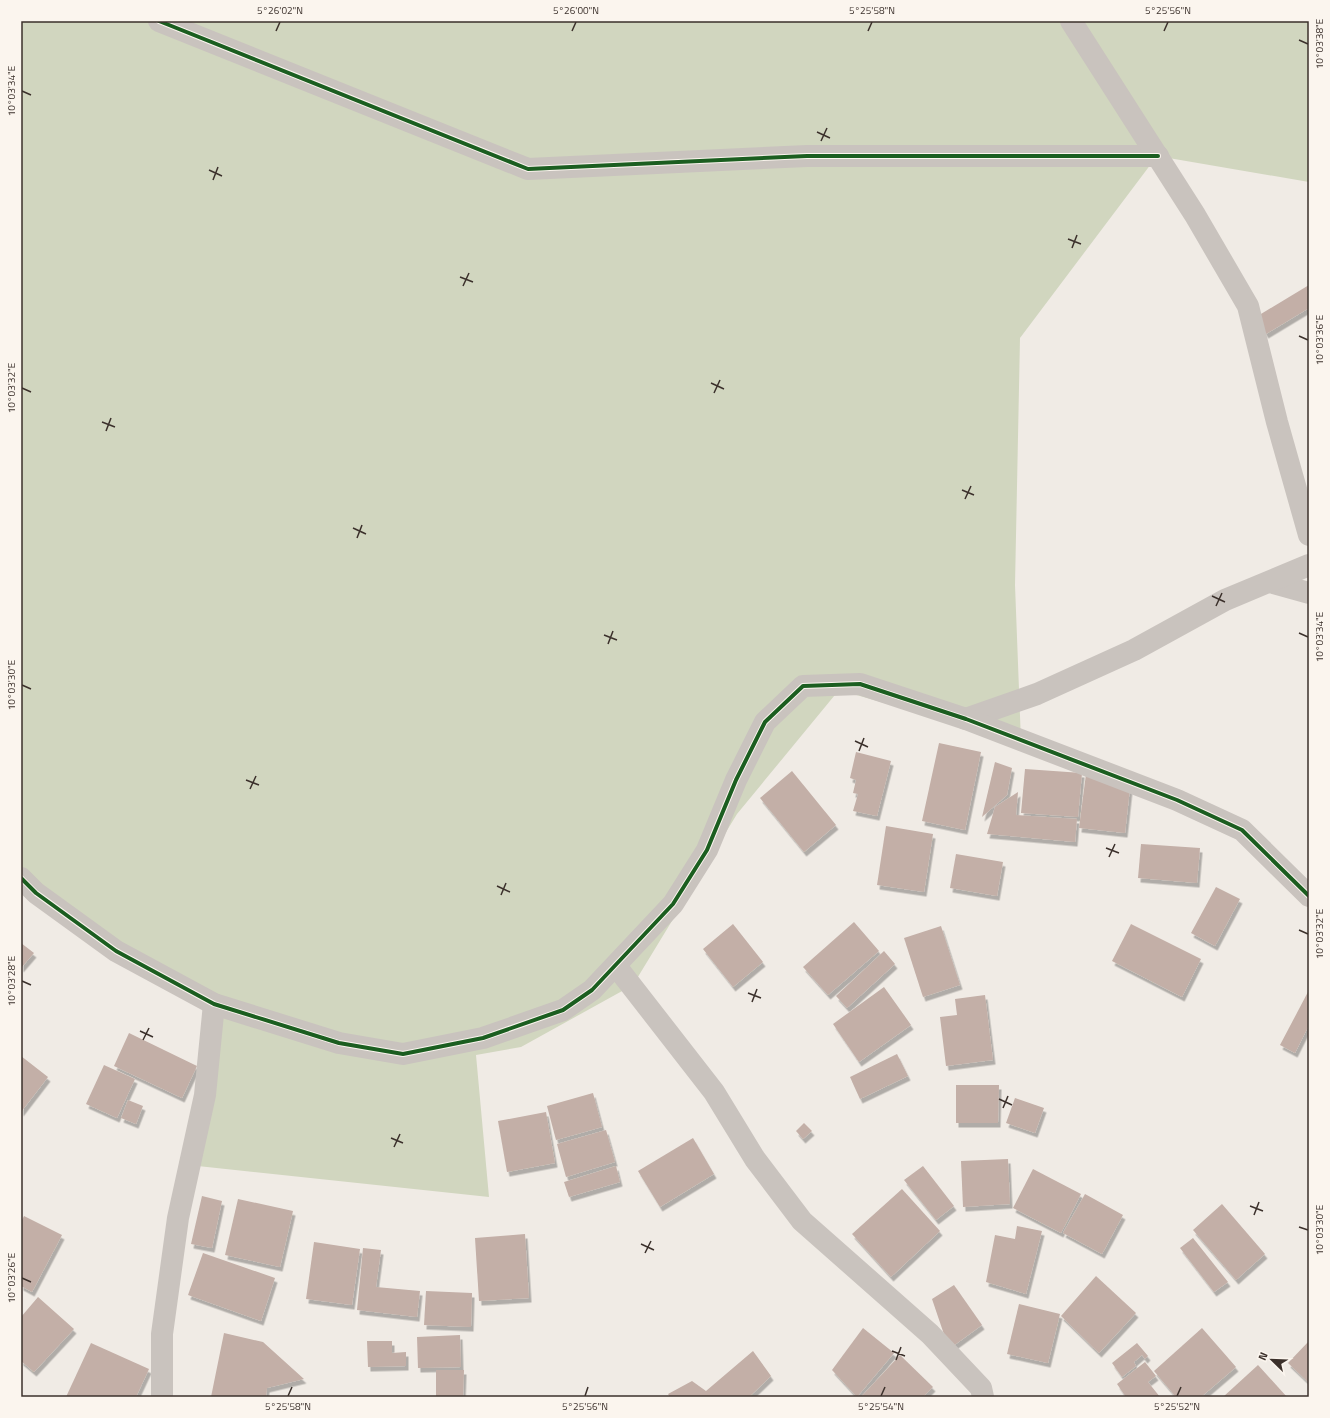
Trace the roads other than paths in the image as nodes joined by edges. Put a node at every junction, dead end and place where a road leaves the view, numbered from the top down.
1 (159, 21) edge
2 (1071, 21) edge
3 (1158, 156) junction
4 (1309, 535) edge
5 (1309, 565) edge
6 (1270, 582) junction
7 (1309, 593) edge
8 (966, 719) junction
9 (21, 878) edge
10 (1309, 896) edge
11 (616, 966) junction
12 (214, 1004) junction
13 (162, 1397) edge
14 (983, 1397) edge

1 - 3 street
2 - 3 street
3 - 4 street
5 - 6 street
6 - 7 street
6 - 8 street
8 - 10 street
8 - 11 street
9 - 12 street
11 - 12 street
11 - 14 street
12 - 13 street

